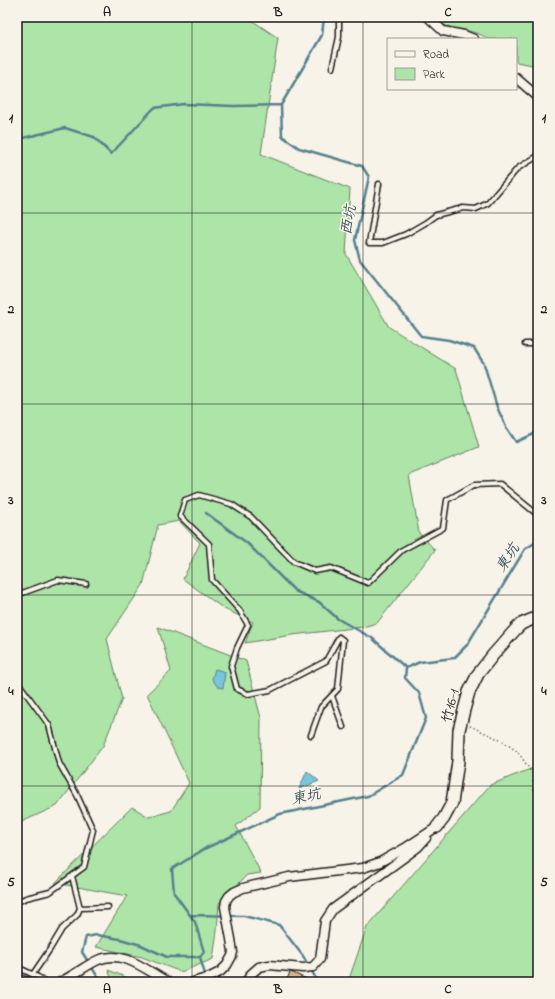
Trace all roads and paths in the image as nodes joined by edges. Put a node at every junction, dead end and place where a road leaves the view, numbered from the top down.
1 (339, 17) edge
2 (428, 17) edge
3 (472, 38) edge
4 (332, 68) dead end
5 (517, 79) edge
6 (538, 97) edge
7 (538, 156) edge
8 (379, 184) dead end
9 (525, 344) dead end
10 (538, 344) edge
11 (538, 515) edge
12 (86, 584) dead end
13 (17, 595) edge
14 (538, 617) edge
15 (17, 643) edge
16 (17, 654) edge
17 (17, 681) edge
18 (332, 696) junction
19 (461, 722) junction
20 (343, 727) dead end
21 (311, 735) dead end
22 (437, 827) junction
23 (538, 839) edge
24 (72, 876) junction
25 (17, 902) edge
26 (108, 907) dead end
27 (80, 908) junction
28 (17, 967) edge
29 (33, 974) junction
30 (17, 978) edge
31 (27, 982) edge
32 (45, 982) edge
33 (60, 982) edge
34 (168, 982) edge
35 (193, 982) edge
36 (246, 982) edge

1 - 4 lane
2 - 3 street
5 - 6 street
7 - 8 lane
9 - 10 lane
11 - 18 lane
12 - 13 lane
14 - 19 street, 竹16-1 / 竹16-1
15 - 16 lane
17 - 24 lane
18 - 20 lane
18 - 21 lane
19 - 22 street, 竹16-1 / 竹16-1
19 - 23 path
22 - 35 street
22 - 36 street
24 - 25 lane
24 - 27 lane
26 - 27 lane
27 - 29 lane
28 - 29 lane
29 - 32 lane
30 - 31 street
33 - 34 street

